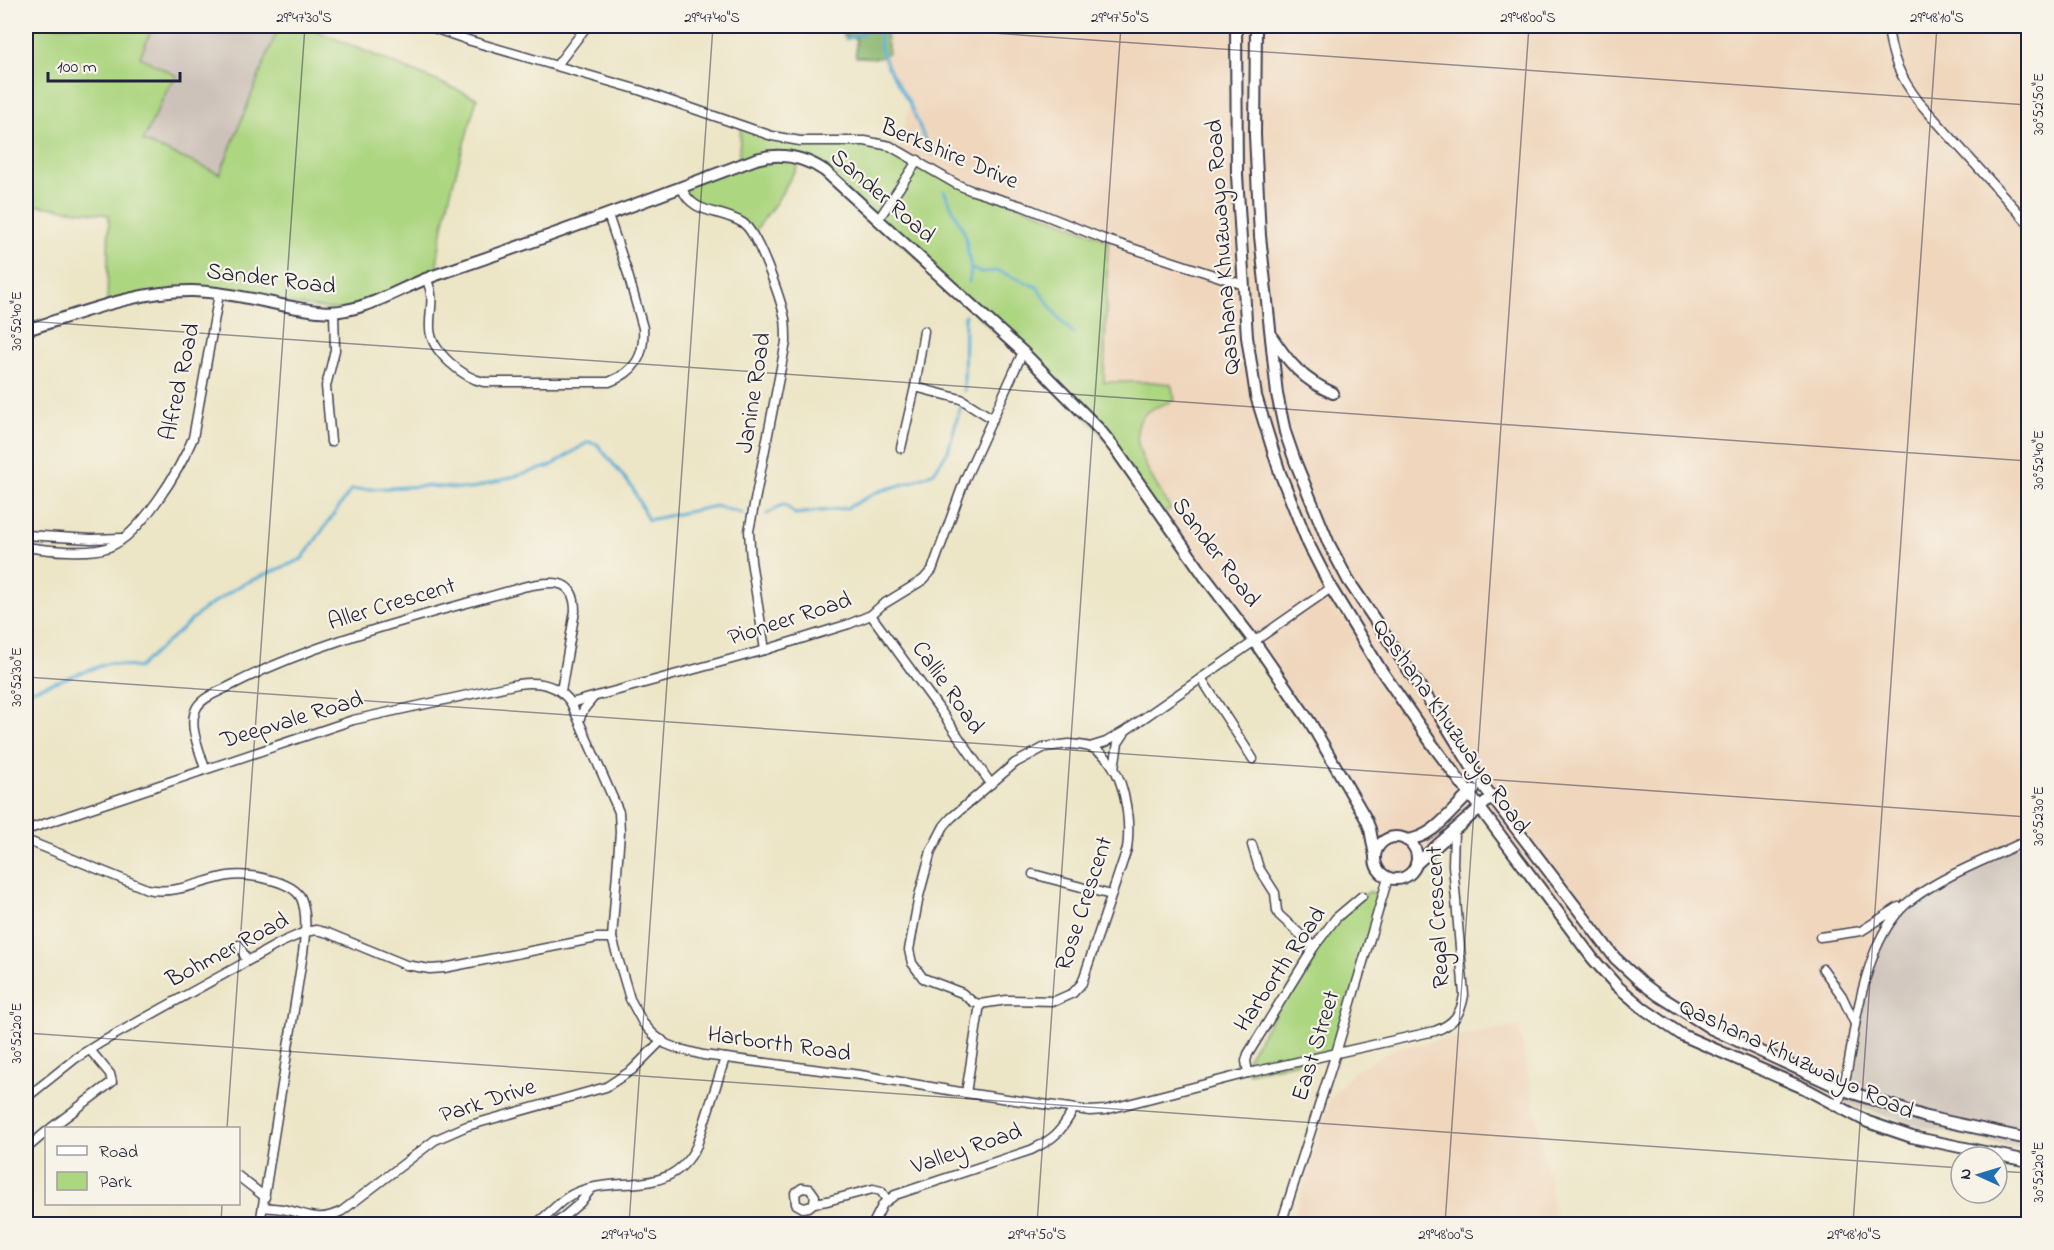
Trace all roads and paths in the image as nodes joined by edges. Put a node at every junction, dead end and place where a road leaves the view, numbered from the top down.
1 (428, 26) edge
2 (586, 26) edge
3 (1236, 26) edge
4 (1256, 26) edge
5 (1888, 26) edge
6 (557, 65) junction
7 (918, 160) junction
8 (682, 188) junction
9 (608, 215) junction
10 (878, 220) junction
11 (2028, 223) edge
12 (426, 278) junction
13 (1244, 285) junction
14 (219, 294) junction
15 (334, 312) junction
16 (26, 330) edge
17 (924, 330) dead end
18 (1271, 334) junction
19 (1023, 352) junction
20 (915, 387) junction
21 (1333, 393) dead end
22 (993, 419) junction
23 (331, 442) dead end
24 (902, 448) dead end
25 (26, 535) edge
26 (125, 537) junction
27 (26, 547) edge
28 (1331, 588) junction
29 (871, 615) junction
30 (1254, 641) junction
31 (765, 650) junction
32 (1201, 678) junction
33 (561, 691) junction
34 (593, 698) junction
35 (571, 703) junction
36 (579, 720) junction
37 (1125, 731) junction
38 (1090, 747) junction
39 (1253, 759) dead end
40 (1113, 768) junction
41 (206, 769) junction
42 (991, 784) junction
43 (1482, 784) junction
44 (1469, 794) junction
45 (1492, 797) junction
46 (1479, 808) junction
47 (1366, 819) junction
48 (26, 830) edge
49 (1454, 830) junction
50 (1393, 837) junction
51 (26, 840) edge
52 (1406, 840) junction
53 (2028, 840) edge
54 (1252, 845) dead end
55 (1375, 856) junction
56 (1416, 864) junction
57 (1033, 874) dead end
58 (1389, 878) junction
59 (1111, 895) junction
60 (1362, 896) dead end
61 (1909, 901) junction
62 (305, 932) junction
63 (1820, 937) dead end
64 (612, 938) junction
65 (239, 945) dead end
66 (1314, 947) junction
67 (247, 961) junction
68 (1823, 969) dead end
69 (980, 1004) junction
70 (1856, 1024) junction
71 (662, 1041) junction
72 (90, 1050) junction
73 (1336, 1053) junction
74 (725, 1058) junction
75 (1248, 1072) junction
76 (1844, 1090) junction
77 (966, 1093) junction
78 (26, 1098) edge
79 (1837, 1107) junction
80 (1073, 1110) junction
81 (52, 1127) edge
82 (45, 1133) edge
83 (2028, 1139) edge
84 (26, 1149) edge
85 (2028, 1161) edge
86 (240, 1178) edge
87 (591, 1189) junction
88 (265, 1197) junction
89 (887, 1200) junction
90 (814, 1203) dead end
91 (263, 1207) junction
92 (260, 1224) edge
93 (535, 1224) edge
94 (555, 1224) edge
95 (873, 1224) edge
96 (1281, 1224) edge

1 - 6 street, Berkshire Drive
2 - 6 street
3 - 13 main road, Qashana Khuzwayo Road
4 - 18 main road, Qashana Khuzwayo Road
5 - 11 street
6 - 7 street, Berkshire Drive
7 - 10 street
7 - 13 street, Berkshire Drive
8 - 9 main road, Sander Road
8 - 10 main road, Sander Road
8 - 31 street, Janine Road
9 - 12 main road, Sander Road
9 - 12 street
10 - 19 main road, Sander Road
12 - 15 main road, Sander Road
13 - 28 main road, Qashana Khuzwayo Road
14 - 15 main road, Sander Road
14 - 16 main road, Sander Road
14 - 26 street, Alfred Road
15 - 23 street
17 - 20 street
18 - 21 main road
18 - 43 main road, Qashana Khuzwayo Road
19 - 22 street, Pioneer Road
19 - 30 main road, Sander Road
20 - 22 street
20 - 24 street
22 - 29 street, Pioneer Road
25 - 26 street
26 - 27 street
28 - 30 street
28 - 44 main road, Qashana Khuzwayo Road
29 - 31 street, Pioneer Road
29 - 42 street, Callie Road
30 - 32 street
30 - 47 main road, Sander Road
31 - 34 street, Pioneer Road
32 - 37 street
32 - 39 street
33 - 35 street
33 - 41 street, Deepvale Road
33 - 41 street, Aller Crescent
34 - 35 street, Pioneer Road
34 - 36 street
35 - 36 street, Harborth Road
36 - 64 street, Harborth Road
37 - 38 street
37 - 40 street
38 - 40 street, Rose Crescent
38 - 42 street
40 - 59 street, Rose Crescent
41 - 48 street, Deepvale Road
42 - 69 street
43 - 44 main road
43 - 45 main road, Qashana Khuzwayo Road
44 - 46 main road, Qashana Khuzwayo Road
44 - 52 main road
45 - 46 main road
45 - 76 main road, Qashana Khuzwayo Road
46 - 49 main road
46 - 79 main road, Qashana Khuzwayo Road
47 - 50 main road, Sander Road
47 - 55 main road, Sander Road
49 - 56 main road
49 - 73 street, Regal Crescent
50 - 52 main road
50 - 55 main road
51 - 62 street
52 - 56 main road
53 - 61 street
54 - 66 street
55 - 58 main road
56 - 58 main road
57 - 59 street
58 - 73 street, East Street
59 - 69 street, Rose Crescent
60 - 66 street, Harborth Road
61 - 63 street
61 - 70 street
62 - 64 street, Bohmer Road
62 - 67 street, Bohmer Road
62 - 88 street
64 - 71 street, Harborth Road
65 - 67 street
66 - 75 street, Harborth Road
67 - 72 street, Bohmer Road
68 - 70 street
69 - 77 street
70 - 76 street
71 - 74 street, Harborth Road
71 - 91 street, Park Drive
72 - 78 street, Bohmer Road
72 - 81 street
73 - 75 street, Harborth Road
73 - 96 street, East Street
74 - 77 street, Harborth Road
74 - 87 street
75 - 80 street, Harborth Road
76 - 79 street
76 - 83 main road, Qashana Khuzwayo Road
77 - 80 street, Harborth Road
79 - 85 main road, Qashana Khuzwayo Road
80 - 89 street, Valley Road
82 - 84 street
86 - 88 street
87 - 93 street
87 - 94 street
88 - 91 street
89 - 90 street
89 - 95 street, Valley Road
91 - 92 street

